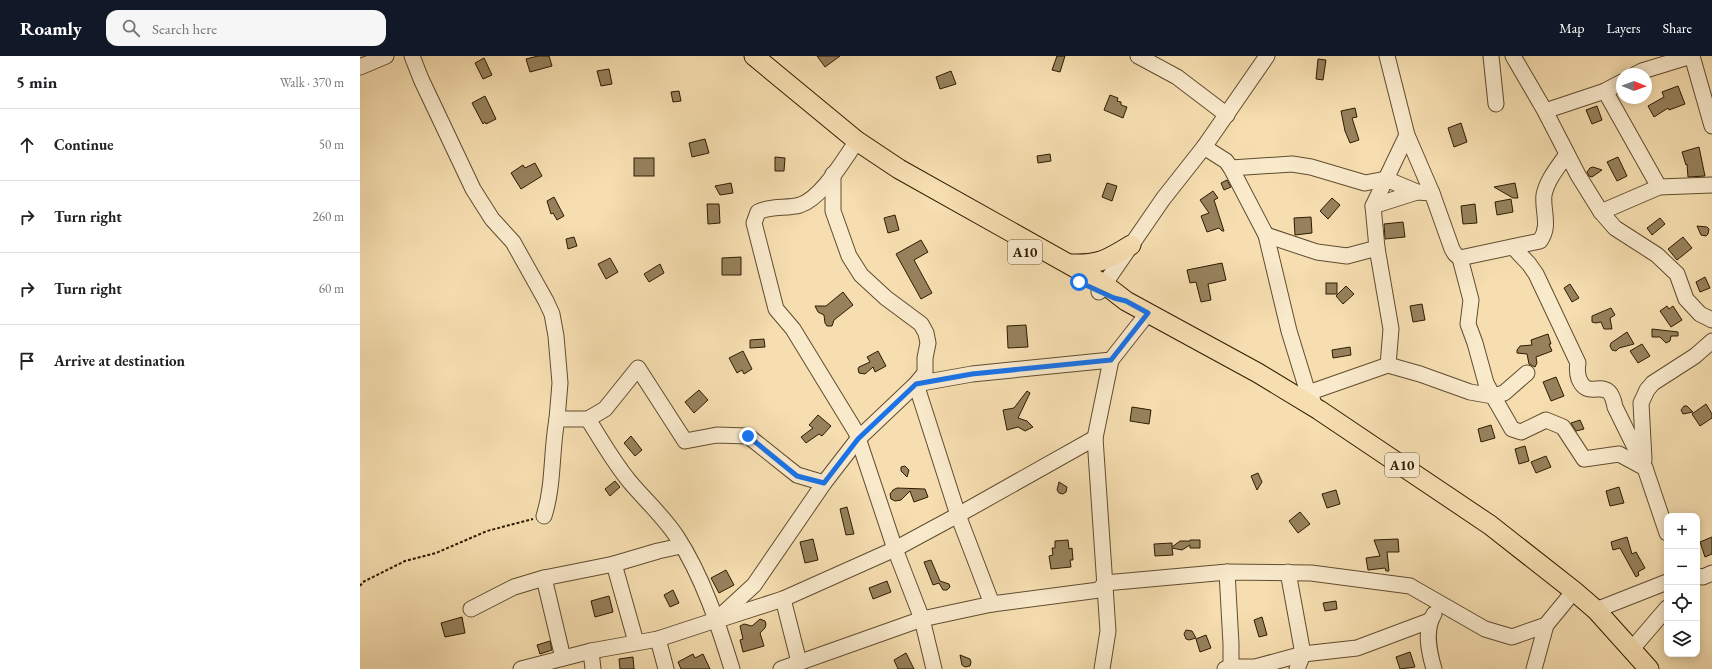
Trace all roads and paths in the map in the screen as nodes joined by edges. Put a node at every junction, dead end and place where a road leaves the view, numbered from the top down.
1 (386, 56) edge
2 (412, 56) edge
3 (754, 56) edge
4 (1138, 56) edge
5 (1267, 56) edge
6 (1387, 56) edge
7 (1491, 56) edge
8 (1513, 56) edge
9 (1692, 56) edge
10 (360, 67) edge
11 (1652, 68) edge
12 (1616, 85) edge
13 (1605, 91) junction
14 (1496, 104) dead end
15 (1545, 111) junction
16 (1227, 115) junction
17 (1712, 126) edge
18 (1407, 135) junction
19 (857, 141) junction
20 (1204, 147) junction
21 (1567, 154) junction
22 (1231, 168) junction
23 (833, 174) junction
24 (1386, 179) junction
25 (1712, 185) edge
26 (1659, 187) junction
27 (932, 189) junction
28 (1417, 192) junction
29 (1432, 193) junction
30 (1373, 206) junction
31 (1601, 212) junction
32 (1266, 235) junction
33 (1540, 241) junction
34 (1131, 245) junction
35 (1513, 247) junction
36 (1377, 248) junction
37 (1460, 258) junction
38 (1068, 264) junction
39 (1529, 264) junction
40 (1102, 288) junction
41 (1148, 313) junction
42 (1708, 316) edge
43 (1712, 341) edge
44 (1111, 360) junction
45 (1388, 365) junction
46 (1527, 373) dead end
47 (916, 384) junction
48 (1308, 393) junction
49 (1493, 396) junction
50 (1319, 410) junction
51 (557, 419) junction
52 (588, 419) junction
53 (1095, 438) junction
54 (858, 439) junction
55 (1645, 468) junction
56 (824, 483) junction
57 (958, 515) junction
58 (544, 516) joint
59 (1664, 524) edge
60 (681, 546) junction
61 (895, 549) junction
62 (614, 564) junction
63 (1226, 572) junction
64 (1288, 572) junction
65 (544, 578) junction
66 (1105, 583) junction
67 (1664, 583) edge
68 (360, 586) edge
69 (1574, 591) junction
70 (783, 599) junction
71 (1441, 603) junction
72 (992, 604) junction
73 (470, 609) dead end
74 (1596, 610) junction
75 (1664, 612) edge
76 (922, 619) junction
77 (716, 620) junction
78 (1429, 621) junction
79 (1546, 625) junction
80 (658, 639) junction
81 (636, 642) junction
82 (1631, 650) junction
83 (591, 651) junction
84 (1303, 654) junction
85 (563, 658) junction
86 (790, 667) edge
87 (1228, 668) edge
88 (521, 669) edge
89 (593, 669) edge
90 (666, 669) edge
91 (732, 669) edge
92 (934, 669) edge
93 (1102, 669) edge
94 (1297, 669) edge
95 (1434, 669) edge
96 (1534, 669) edge
97 (1649, 669) edge

1 - 10 street
2 - 51 street
3 - 19 main road, A10
4 - 16 street
5 - 16 street
6 - 18 street
7 - 14 street
8 - 15 street
9 - 11 street
9 - 17 street
12 - 13 street
13 - 15 street
13 - 26 street
15 - 21 street
16 - 20 street
18 - 24 street
18 - 29 street
19 - 23 street
19 - 27 main road, A10
20 - 22 street
20 - 34 street
21 - 31 street
21 - 33 street
22 - 24 street
22 - 32 street
23 - 47 street
23 - 54 street
24 - 28 street
24 - 30 street
25 - 26 street
26 - 31 street
27 - 38 main road, A10
27 - 40 main road, A10
28 - 29 street
28 - 30 street
29 - 37 street
30 - 36 street
31 - 42 street
32 - 36 street
32 - 48 street
33 - 35 street
33 - 39 street
34 - 38 main road
34 - 40 street
35 - 37 street
35 - 39 street
36 - 45 street
37 - 49 street
38 - 40 main road, A10
39 - 55 street
40 - 41 main road, A10
41 - 44 street
41 - 50 main road, A10
43 - 55 street
44 - 47 street
44 - 53 street
45 - 48 street
45 - 49 street
46 - 49 street
47 - 54 street
47 - 57 street
48 - 50 street
49 - 55 street
50 - 69 main road, A10
51 - 52 street
51 - 58 street
52 - 56 street
52 - 60 street
53 - 57 street
53 - 66 street
54 - 56 street
54 - 61 street
55 - 59 street
56 - 77 street
57 - 61 street
57 - 72 street
58 - 68 path
60 - 62 street
60 - 77 street
61 - 70 street
61 - 76 street
62 - 65 street
62 - 81 street
63 - 64 street
63 - 66 street
63 - 87 street
64 - 71 street
64 - 84 street
65 - 73 street
65 - 85 street
66 - 72 street
66 - 93 street
67 - 74 street
69 - 74 main road, A10
69 - 79 street
70 - 77 street
70 - 86 street
71 - 78 street
71 - 79 street
72 - 76 street
74 - 82 main road, A10
75 - 82 street
76 - 86 street
76 - 92 street
77 - 80 street
77 - 91 street
78 - 84 street
78 - 95 street
79 - 96 street
80 - 81 street
80 - 90 street
81 - 83 street
82 - 97 main road, A10
83 - 85 street
83 - 89 street
84 - 87 street
84 - 94 street
85 - 88 street

